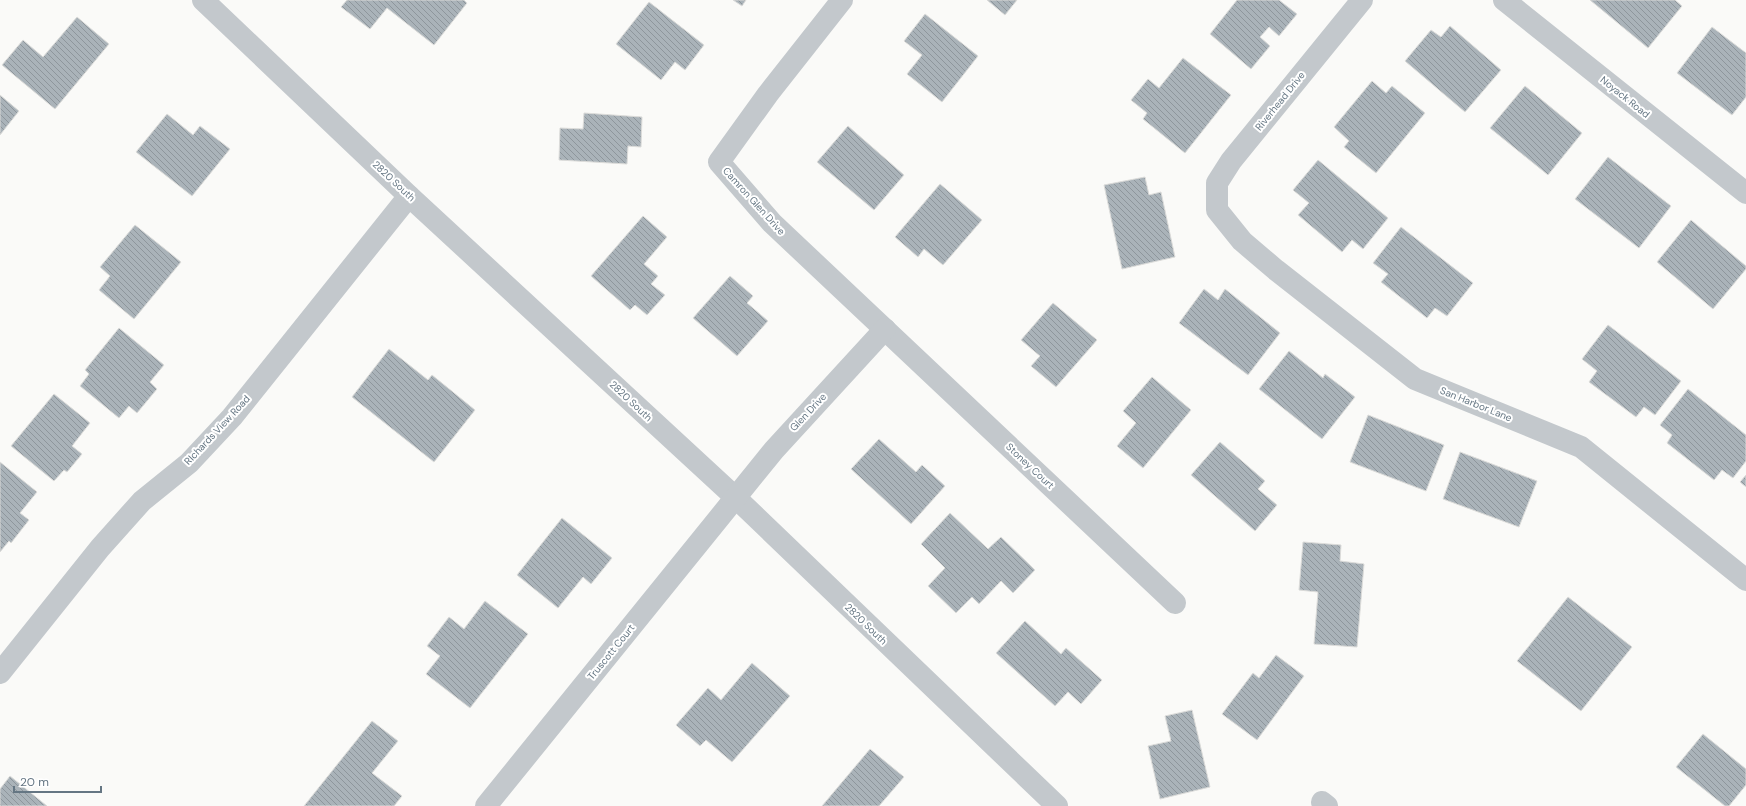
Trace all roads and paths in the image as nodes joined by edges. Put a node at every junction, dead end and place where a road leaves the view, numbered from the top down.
1 (203, 0) edge
2 (842, 0) edge
3 (1362, 0) edge
4 (1504, 0) edge
5 (1746, 193) edge
6 (409, 196) junction
7 (1217, 210) joint
8 (885, 329) junction
9 (735, 498) junction
10 (1746, 580) edge
11 (1175, 603) dead end
12 (0, 673) edge
13 (486, 806) edge
14 (1056, 806) edge

1 - 6 street, 2820 South
2 - 8 street, Camron Glen Drive
3 - 7 street, Riverhead Drive
4 - 5 street, Noyack Road
6 - 9 street, 2820 South
6 - 12 street, RIchards View Road
7 - 10 street, San Harbor Lane
8 - 9 street, Glen Drive
8 - 11 street, Stoney Court
9 - 13 street, Truscott Court
9 - 14 street, 2820 South

